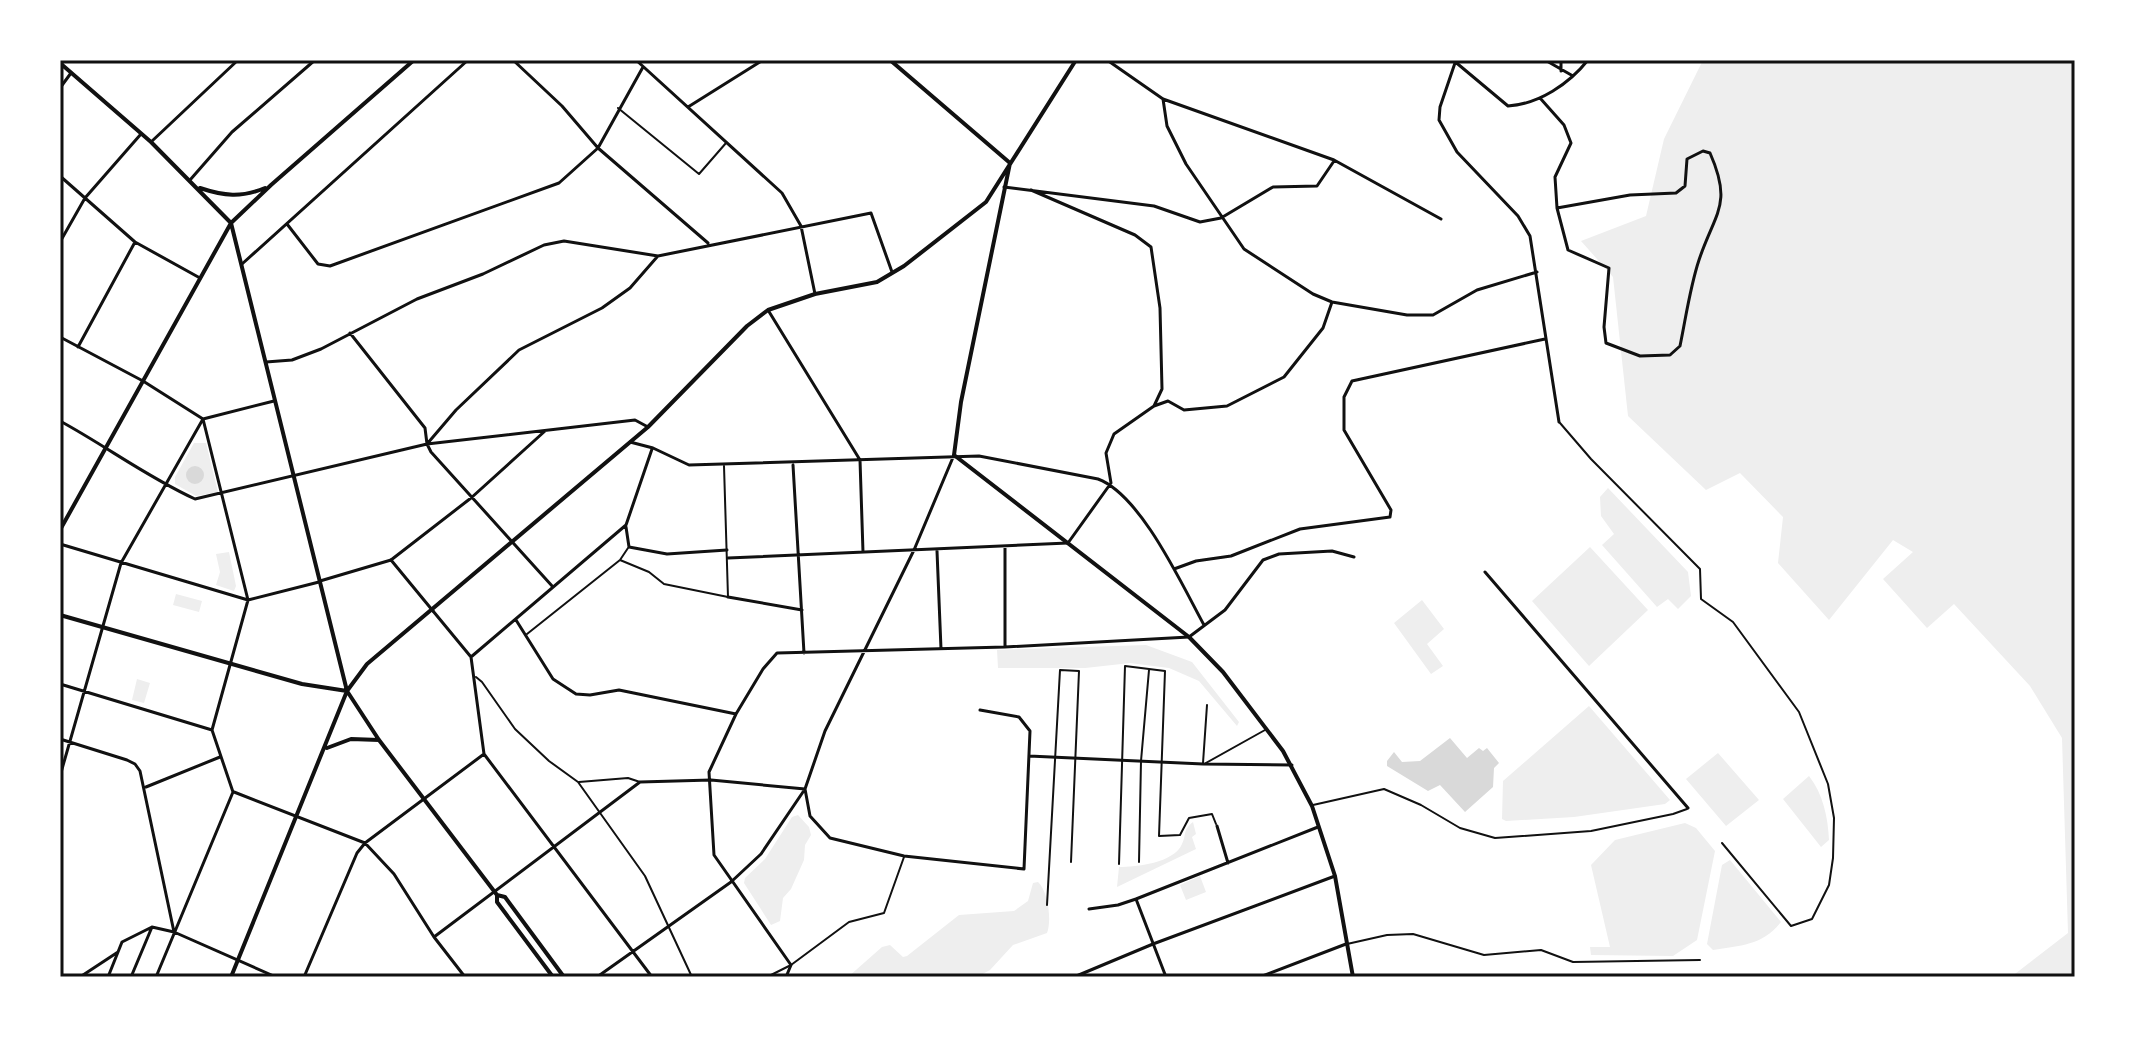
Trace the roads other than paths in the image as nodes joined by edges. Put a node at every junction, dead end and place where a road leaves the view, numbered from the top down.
1 (238, 60) edge
2 (315, 60) edge
3 (414, 60) edge
4 (468, 60) edge
5 (513, 60) edge
6 (636, 60) edge
7 (763, 60) edge
8 (890, 60) edge
9 (1076, 60) edge
10 (1107, 60) edge
11 (1545, 60) edge
12 (1561, 60) edge
13 (1588, 60) edge
14 (1455, 61) edge
15 (60, 63) edge
16 (643, 67) junction
17 (1561, 71) junction
18 (71, 73) junction
19 (1574, 77) junction
20 (60, 88) edge
21 (1540, 98) junction
22 (1163, 99) junction
23 (688, 107) junction
24 (618, 108) junction
25 (141, 134) junction
26 (151, 142) junction
27 (726, 143) junction
28 (598, 148) junction
29 (1334, 160) junction
30 (1010, 163) junction
31 (60, 176) edge
32 (190, 180) junction
33 (271, 185) junction
34 (197, 187) junction
35 (1004, 187) junction
36 (1031, 190) junction
37 (85, 198) junction
38 (1557, 208) junction
39 (1221, 218) junction
40 (1441, 219) dead end
41 (231, 223) junction
42 (287, 224) junction
43 (801, 226) junction
44 (60, 242) edge
45 (135, 242) junction
46 (710, 244) junction
47 (658, 256) junction
48 (242, 264) junction
49 (1537, 272) junction
50 (892, 273) junction
51 (200, 278) junction
52 (815, 294) junction
53 (1332, 302) junction
54 (768, 310) junction
55 (350, 333) junction
56 (60, 337) edge
57 (1545, 339) junction
58 (78, 347) junction
59 (266, 362) junction
60 (143, 381) junction
61 (275, 401) junction
62 (1154, 406) junction
63 (203, 419) junction
64 (60, 421) edge
65 (1559, 422) joint
66 (648, 427) junction
67 (547, 430) junction
68 (630, 442) junction
69 (427, 444) junction
70 (107, 446) junction
71 (653, 448) junction
72 (954, 455) junction
73 (860, 460) junction
74 (793, 464) junction
75 (724, 466) junction
76 (293, 476) junction
77 (1111, 483) junction
78 (165, 485) junction
79 (222, 494) junction
80 (471, 498) junction
81 (626, 525) junction
82 (60, 530) edge
83 (514, 542) junction
84 (1068, 543) junction
85 (60, 544) edge
86 (1005, 546) junction
87 (629, 547) junction
88 (727, 550) junction
89 (914, 550) junction
90 (937, 551) junction
91 (863, 552) junction
92 (799, 554) junction
93 (1354, 557) dead end
94 (728, 558) junction
95 (391, 560) junction
96 (620, 560) junction
97 (121, 563) junction
98 (1174, 569) junction
99 (1485, 572) dead end
100 (319, 582) junction
101 (553, 587) junction
102 (728, 597) junction
103 (248, 600) junction
104 (802, 610) junction
105 (433, 611) junction
106 (60, 615) edge
107 (516, 620) junction
108 (1204, 625) junction
109 (102, 629) junction
110 (526, 635) junction
111 (1189, 637) junction
112 (1005, 647) junction
113 (941, 649) junction
114 (864, 650) junction
115 (804, 653) junction
116 (471, 657) junction
117 (230, 664) junction
118 (1150, 669) junction
119 (474, 676) junction
120 (60, 684) edge
121 (347, 691) junction
122 (85, 692) junction
123 (1207, 705) dead end
124 (980, 710) dead end
125 (736, 714) junction
126 (212, 730) junction
127 (1266, 730) junction
128 (60, 739) edge
129 (379, 740) junction
130 (70, 743) junction
131 (325, 749) junction
132 (484, 754) junction
133 (1029, 756) junction
134 (220, 757) junction
135 (1054, 757) junction
136 (1074, 758) junction
137 (1120, 760) junction
138 (1141, 761) junction
139 (1162, 762) junction
140 (1203, 764) junction
141 (1292, 765) junction
142 (60, 776) edge
143 (711, 780) junction
144 (578, 782) junction
145 (640, 782) junction
146 (145, 787) junction
147 (805, 789) junction
148 (233, 792) junction
149 (423, 798) junction
150 (1312, 806) junction
151 (1688, 808) joint
152 (599, 812) junction
153 (298, 816) junction
154 (1217, 826) joint
155 (1318, 827) junction
156 (365, 843) junction
157 (1722, 843) dead end
158 (554, 846) junction
159 (904, 856) junction
160 (1071, 862) dead end
161 (1139, 862) dead end
162 (1228, 863) junction
163 (1119, 864) dead end
164 (1335, 876) junction
165 (731, 882) junction
166 (495, 892) junction
167 (1136, 899) junction
168 (1047, 905) dead end
169 (1089, 909) dead end
170 (668, 925) junction
171 (152, 927) junction
172 (174, 932) junction
173 (434, 937) junction
174 (1153, 944) junction
175 (1346, 944) junction
176 (632, 951) junction
177 (118, 952) junction
178 (238, 960) junction
179 (1700, 960) dead end
180 (791, 965) junction
181 (80, 977) edge
182 (108, 977) edge
183 (131, 977) edge
184 (156, 977) edge
185 (231, 977) edge
186 (276, 977) edge
187 (304, 977) edge
188 (465, 977) edge
189 (553, 977) edge
190 (564, 977) edge
191 (597, 977) edge
192 (652, 977) edge
193 (692, 977) edge
194 (767, 977) edge
195 (786, 977) edge
196 (1074, 977) edge
197 (1166, 977) edge
198 (1260, 977) edge
199 (1353, 977) edge

1 - 26 street
2 - 32 street
3 - 33 street
4 - 42 street
5 - 28 street
6 - 16 street
7 - 23 street
8 - 30 street
9 - 30 street
10 - 22 street
11 - 17 street
12 - 17 street
13 - 19 street
14 - 21 street
14 - 49 street
15 - 18 street
16 - 23 street
16 - 24 street
17 - 19 street
18 - 20 street
18 - 25 street
19 - 21 street
21 - 38 street
22 - 29 street
22 - 39 street
23 - 27 street
24 - 27 lane
24 - 28 street
25 - 26 street
25 - 37 street
26 - 32 street
27 - 43 street
28 - 42 street
28 - 46 street
29 - 39 street
29 - 40 street
30 - 35 street
30 - 50 street
31 - 37 street
32 - 34 street
33 - 34 street
33 - 41 street
34 - 41 street
35 - 36 street
35 - 72 street
36 - 39 street
36 - 62 street
37 - 44 street
37 - 45 street
38 - 38 street
39 - 53 street
41 - 48 street
41 - 51 street
42 - 48 street
43 - 46 street
43 - 50 street
43 - 52 street
45 - 51 street
45 - 58 street
46 - 47 street
47 - 55 street
47 - 69 street
48 - 59 street
49 - 53 street
49 - 57 street
50 - 52 street
51 - 60 street
52 - 54 street
53 - 62 street
54 - 66 street
54 - 73 street
55 - 59 street
55 - 69 street
56 - 58 street
57 - 65 street
57 - 98 street
58 - 60 street
59 - 61 street
60 - 63 street
60 - 70 street
61 - 63 street
61 - 76 street
62 - 77 street
63 - 78 street
63 - 79 street
64 - 70 street
65 - 157 lane
66 - 67 street
66 - 68 street
67 - 69 street
67 - 80 street
68 - 71 street
68 - 83 street
69 - 76 street
69 - 80 street
70 - 78 street
70 - 82 street
71 - 75 street
71 - 81 street
72 - 73 street
72 - 77 street
72 - 84 street
72 - 89 street
73 - 74 street
73 - 91 street
74 - 75 street
74 - 92 street
75 - 88 lane
76 - 79 street
76 - 100 street
77 - 84 street
77 - 98 street
78 - 79 street
78 - 97 street
79 - 103 street
80 - 83 street
80 - 95 street
81 - 87 street
81 - 101 street
83 - 101 street
83 - 105 street
84 - 86 street
84 - 111 street
85 - 97 street
86 - 90 street
86 - 112 street
87 - 88 street
87 - 96 lane
88 - 94 lane
89 - 90 street
89 - 91 street
89 - 114 street
90 - 113 street
91 - 92 street
92 - 94 street
92 - 104 street
93 - 108 street
94 - 102 lane
95 - 100 street
95 - 105 street
96 - 102 lane
96 - 110 lane
97 - 103 street
97 - 109 street
98 - 108 street
99 - 151 street
100 - 103 street
100 - 121 street
101 - 107 street
102 - 104 street
103 - 117 street
104 - 115 street
105 - 116 street
105 - 121 street
106 - 109 street
107 - 110 street
107 - 116 street
108 - 111 street
109 - 117 street
109 - 122 street
110 - 125 street
111 - 112 street
111 - 127 street
112 - 113 street
113 - 114 street
114 - 115 street
114 - 147 street
115 - 125 street
116 - 119 street
117 - 121 street
117 - 126 street
118 - 137 lane
118 - 138 lane
118 - 139 lane
119 - 132 street
119 - 144 lane
120 - 122 street
121 - 129 street
121 - 131 street
122 - 126 street
122 - 130 street
123 - 140 lane
124 - 133 street
125 - 143 street
126 - 134 street
127 - 140 lane
127 - 141 street
128 - 130 street
129 - 131 street
129 - 149 street
130 - 142 street
130 - 146 street
131 - 153 street
132 - 149 street
132 - 158 street
133 - 135 street
133 - 159 street
134 - 146 street
134 - 148 street
135 - 136 street
135 - 136 lane
135 - 168 lane
136 - 137 street
136 - 160 lane
137 - 138 street
137 - 163 lane
138 - 139 street
138 - 161 lane
139 - 140 street
139 - 154 lane
140 - 141 street
141 - 150 street
143 - 145 street
143 - 147 street
143 - 165 street
144 - 145 lane
144 - 152 lane
145 - 152 street
146 - 172 street
147 - 159 street
147 - 165 street
148 - 153 street
148 - 172 street
149 - 156 street
149 - 166 street
150 - 151 lane
150 - 155 street
152 - 158 street
152 - 170 lane
153 - 156 street
153 - 178 street
154 - 162 street
155 - 162 street
155 - 164 street
156 - 173 street
156 - 187 street
158 - 166 street
158 - 176 street
159 - 180 lane
162 - 167 street
164 - 174 street
164 - 175 street
165 - 170 street
165 - 180 street
166 - 173 street
166 - 189 street
166 - 190 street
167 - 169 street
167 - 174 street
170 - 176 street
170 - 193 lane
171 - 172 street
171 - 177 street
171 - 183 street
172 - 178 street
172 - 184 street
173 - 188 street
174 - 196 street
174 - 197 street
175 - 179 lane
175 - 198 street
175 - 199 street
176 - 191 street
176 - 192 street
177 - 181 street
177 - 182 street
178 - 185 street
178 - 186 street
180 - 194 lane
180 - 195 street

